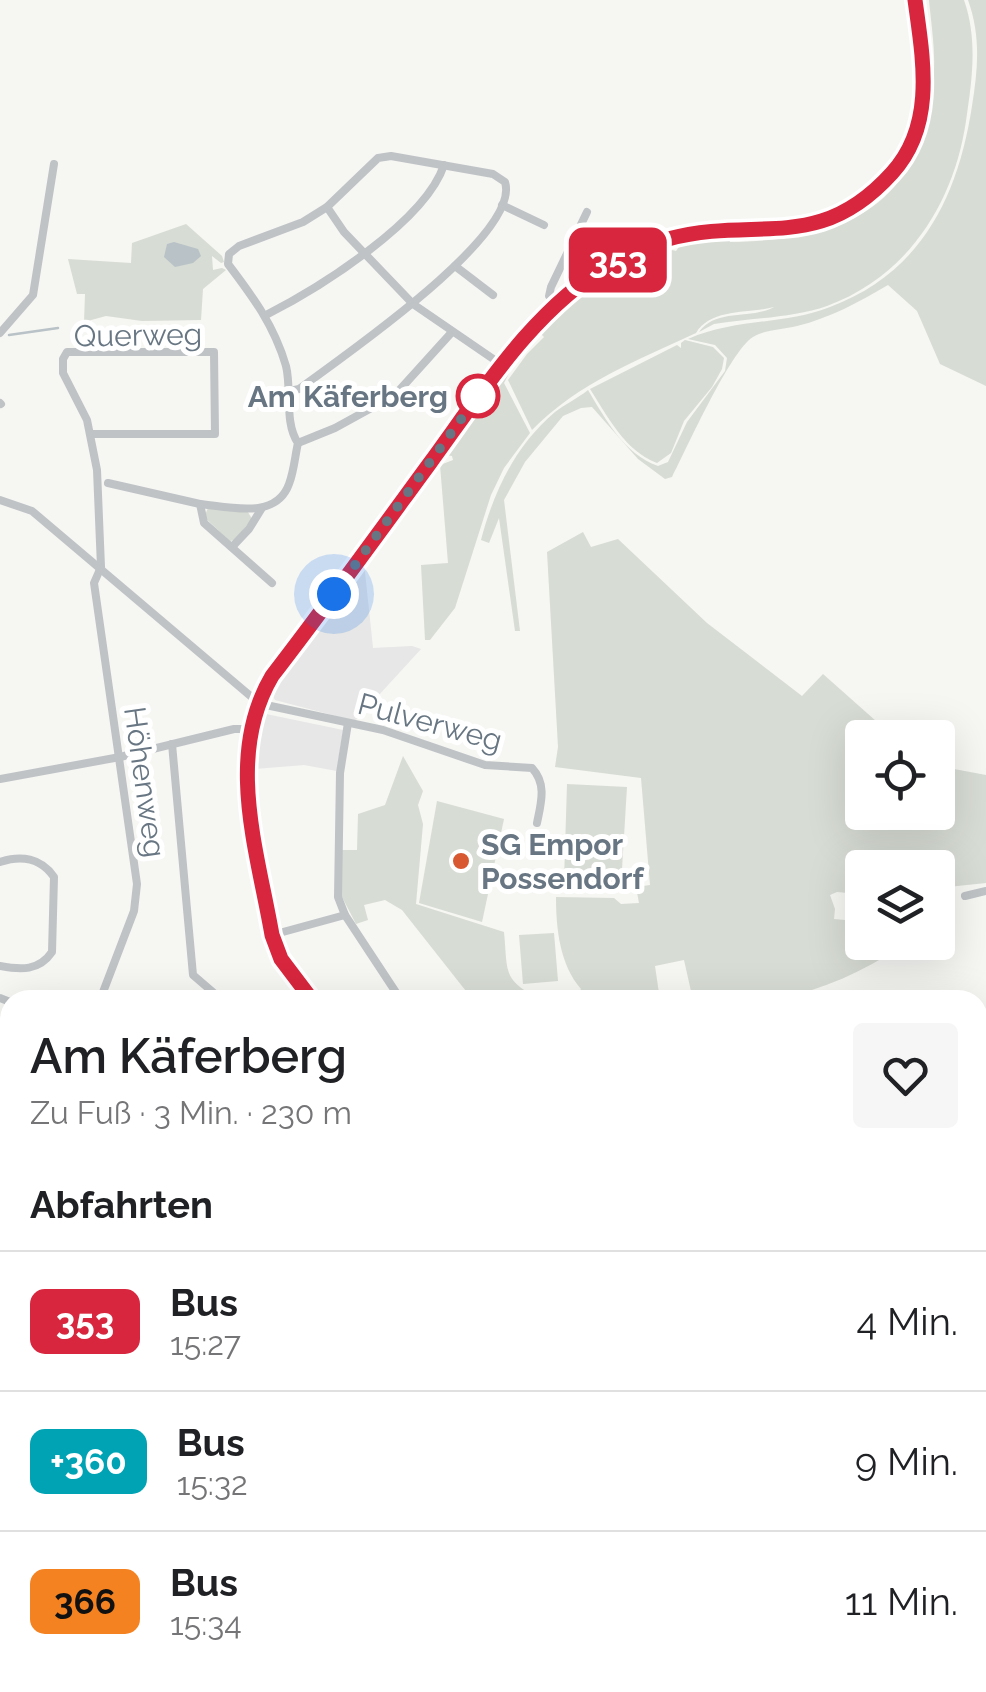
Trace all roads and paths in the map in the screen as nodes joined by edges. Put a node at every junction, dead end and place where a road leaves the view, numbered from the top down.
1 (914, 0) edge
2 (54, 164) dead end
3 (444, 165) junction
4 (502, 205) junction
5 (327, 207) junction
6 (587, 212) dead end
7 (544, 226) dead end
8 (364, 254) junction
9 (455, 266) junction
10 (493, 295) dead end
11 (413, 304) junction
12 (557, 304) junction
13 (266, 314) junction
14 (452, 332) junction
15 (0, 333) edge
16 (502, 365) junction
17 (290, 390) junction
18 (90, 434) junction
19 (298, 443) junction
20 (108, 483) dead end
21 (0, 500) edge
22 (200, 504) junction
23 (262, 508) junction
24 (232, 547) junction
25 (102, 567) junction
26 (272, 583) dead end
27 (259, 701) junction
28 (348, 723) junction
29 (250, 730) junction
30 (172, 744) junction
31 (120, 758) junction
32 (0, 779) edge
33 (537, 823) dead end
34 (0, 862) edge
35 (986, 891) edge
36 (965, 896) dead end
37 (345, 915) junction
38 (272, 935) junction
39 (0, 966) edge
40 (103, 990) edge
41 (210, 990) edge
42 (304, 990) edge
43 (394, 990) edge

1 - 12 main road
2 - 15 street
3 - 4 street
3 - 5 street
3 - 8 street
4 - 7 street
4 - 9 street
5 - 8 street
5 - 13 street
6 - 12 street
8 - 11 street
8 - 13 street
9 - 10 street
9 - 11 street
11 - 14 street
11 - 17 street
12 - 16 main road
13 - 17 street
14 - 16 street
14 - 19 street
16 - 27 main road
17 - 19 street
18 - 18 street, Querweg
18 - 25 street, Querweg
19 - 23 street
20 - 22 street
21 - 25 street
22 - 23 street
22 - 24 street
23 - 24 street
24 - 26 street
25 - 27 street
25 - 31 street, Höhenweg
27 - 28 street, Pulverweg
27 - 29 main road
28 - 33 street, Pulverweg
28 - 37 street
29 - 30 street
29 - 38 main road
30 - 31 street
30 - 41 street
31 - 32 street
31 - 40 street, Höhenweg
34 - 39 street
35 - 36 street
37 - 38 street
37 - 43 street
38 - 42 main road

